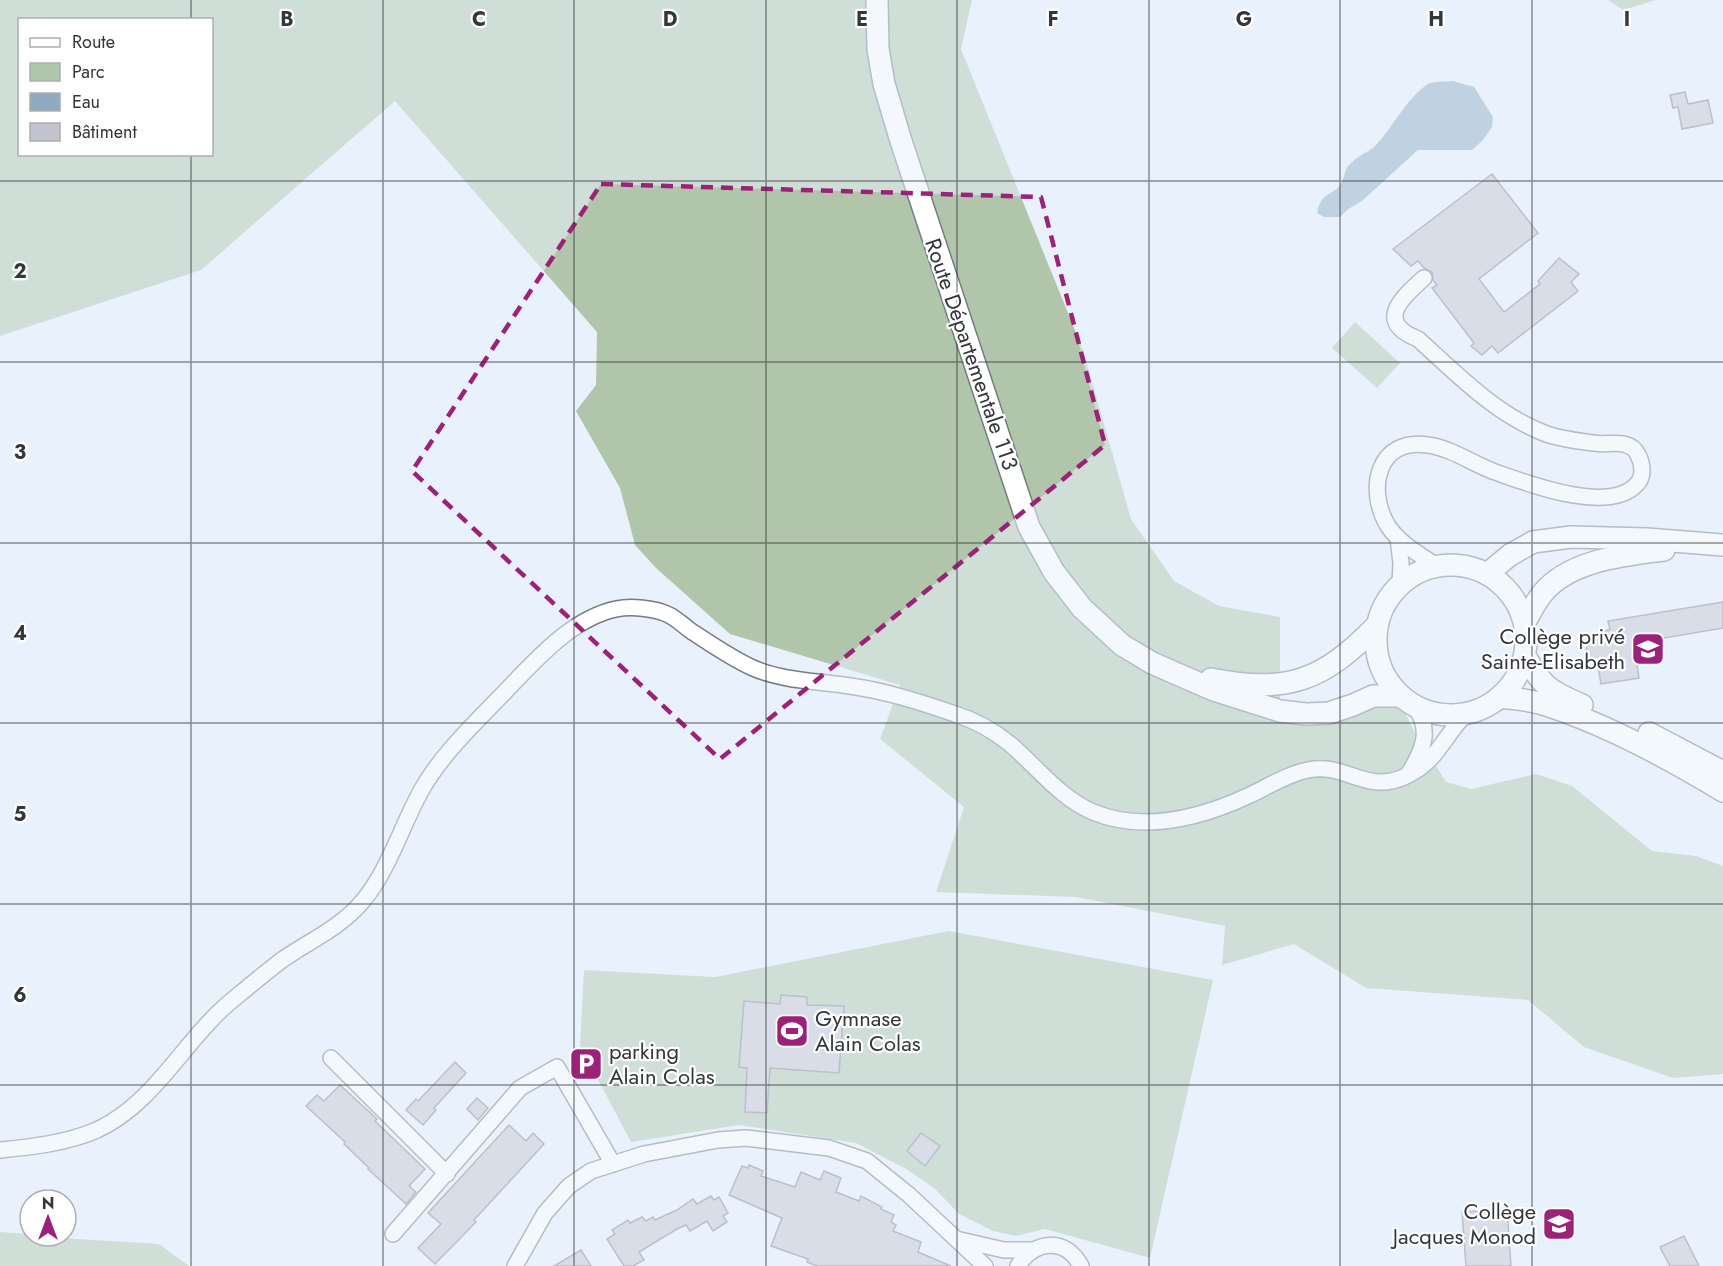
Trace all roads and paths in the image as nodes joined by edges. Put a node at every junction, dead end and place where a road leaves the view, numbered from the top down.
1 (877, 0) edge
2 (1424, 278) dead end
3 (1398, 538) junction
4 (1718, 545) edge
5 (1437, 566) junction
6 (1487, 574) junction
7 (1400, 584) junction
8 (1525, 622) junction
9 (1377, 625) junction
10 (1525, 656) junction
11 (1152, 663) junction
12 (1502, 697) junction
13 (1407, 701) junction
14 (1466, 714) junction
15 (1723, 772) edge
16 (1408, 776) junction
17 (1723, 791) edge
18 (331, 1058) dead end
19 (0, 1150) edge
20 (613, 1164) junction
21 (447, 1174) junction
22 (393, 1234) dead end
23 (958, 1239) junction
24 (1032, 1250) junction
25 (515, 1266) edge
26 (985, 1266) edge
27 (1018, 1266) edge
28 (1081, 1266) edge

1 - 11 main road, Route Départementale 113
2 - 3 street
3 - 5 street
3 - 7 street
4 - 6 main road
4 - 8 main road
5 - 6 main road
5 - 7 main road
6 - 8 main road
7 - 9 main road
8 - 10 main road
9 - 11 main road, Route Départementale 113
9 - 13 main road
10 - 12 main road
10 - 15 main road
11 - 13 main road, Route Départementale 113
12 - 14 main road
12 - 17 main road
13 - 14 main road
13 - 16 street
14 - 16 street
16 - 19 street
18 - 21 street
20 - 21 street
20 - 23 street
20 - 25 street
21 - 22 street
23 - 24 street
23 - 26 street
24 - 27 street
24 - 28 street

